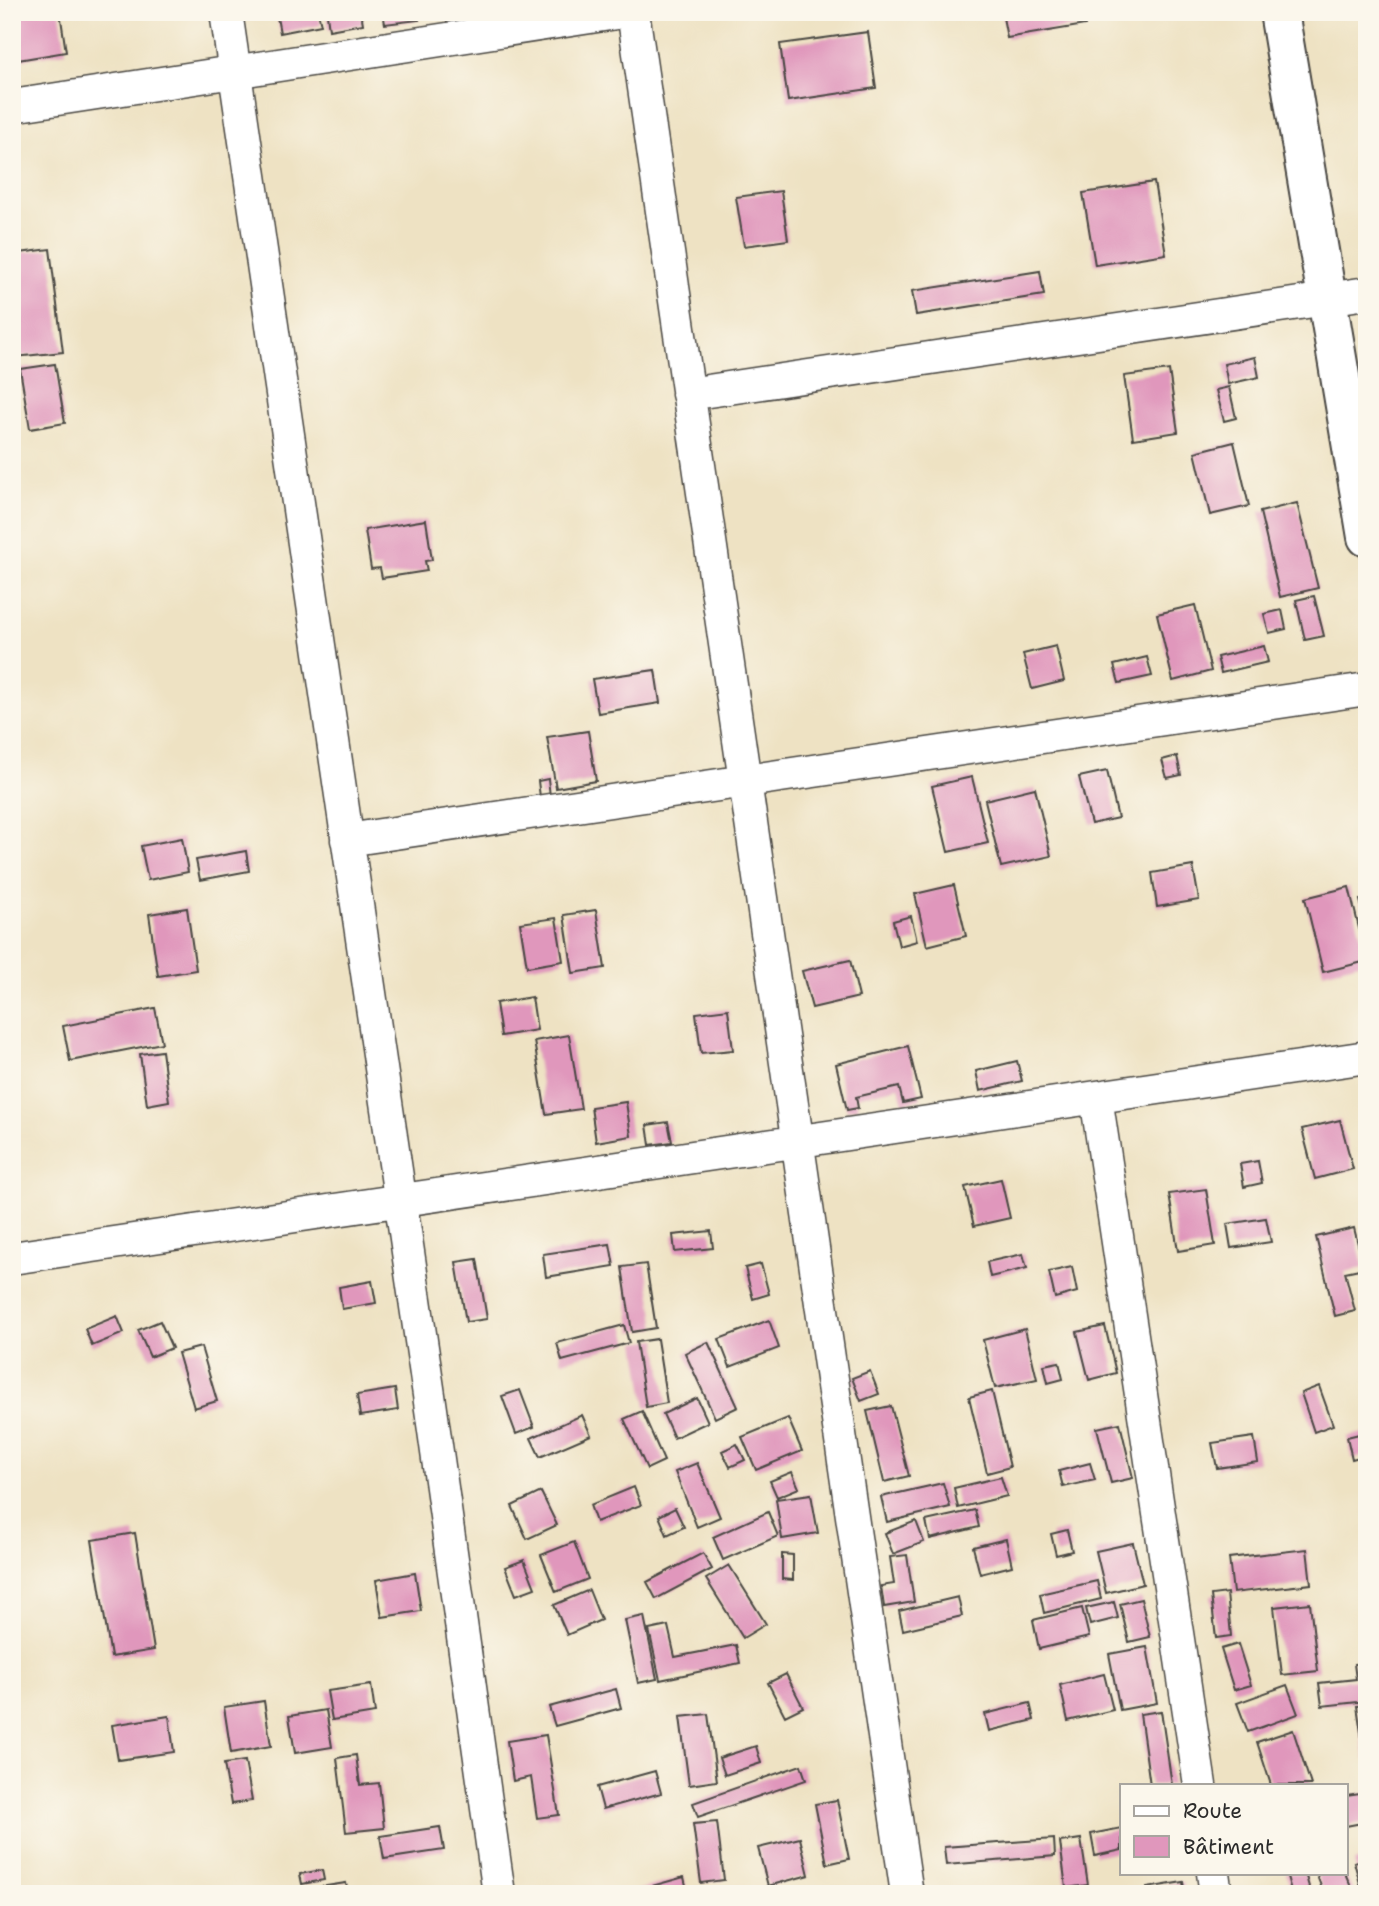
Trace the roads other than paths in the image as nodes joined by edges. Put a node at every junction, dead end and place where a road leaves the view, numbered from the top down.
1 (226, 12) edge
2 (623, 12) edge
3 (633, 12) edge
4 (1279, 12) edge
5 (234, 72) junction
6 (12, 106) edge
7 (1367, 293) edge
8 (1327, 299) junction
9 (688, 394) junction
10 (1367, 537) edge
11 (1367, 689) edge
12 (745, 781) junction
13 (347, 840) junction
14 (1367, 1057) edge
15 (1096, 1097) junction
16 (797, 1141) junction
17 (400, 1200) junction
18 (12, 1258) edge
19 (1200, 1784) edge
20 (1213, 1874) edge
21 (499, 1894) edge
22 (907, 1894) edge
23 (1216, 1894) edge

1 - 5 street
2 - 5 street
3 - 9 street
4 - 8 main road
5 - 6 street
5 - 13 street
7 - 8 street
8 - 9 street
8 - 10 main road
9 - 12 street
11 - 12 street
12 - 13 street
12 - 16 street
13 - 17 street
14 - 15 street
15 - 16 street
15 - 19 street
16 - 17 street
16 - 22 street
17 - 18 street
17 - 21 street
20 - 23 street

